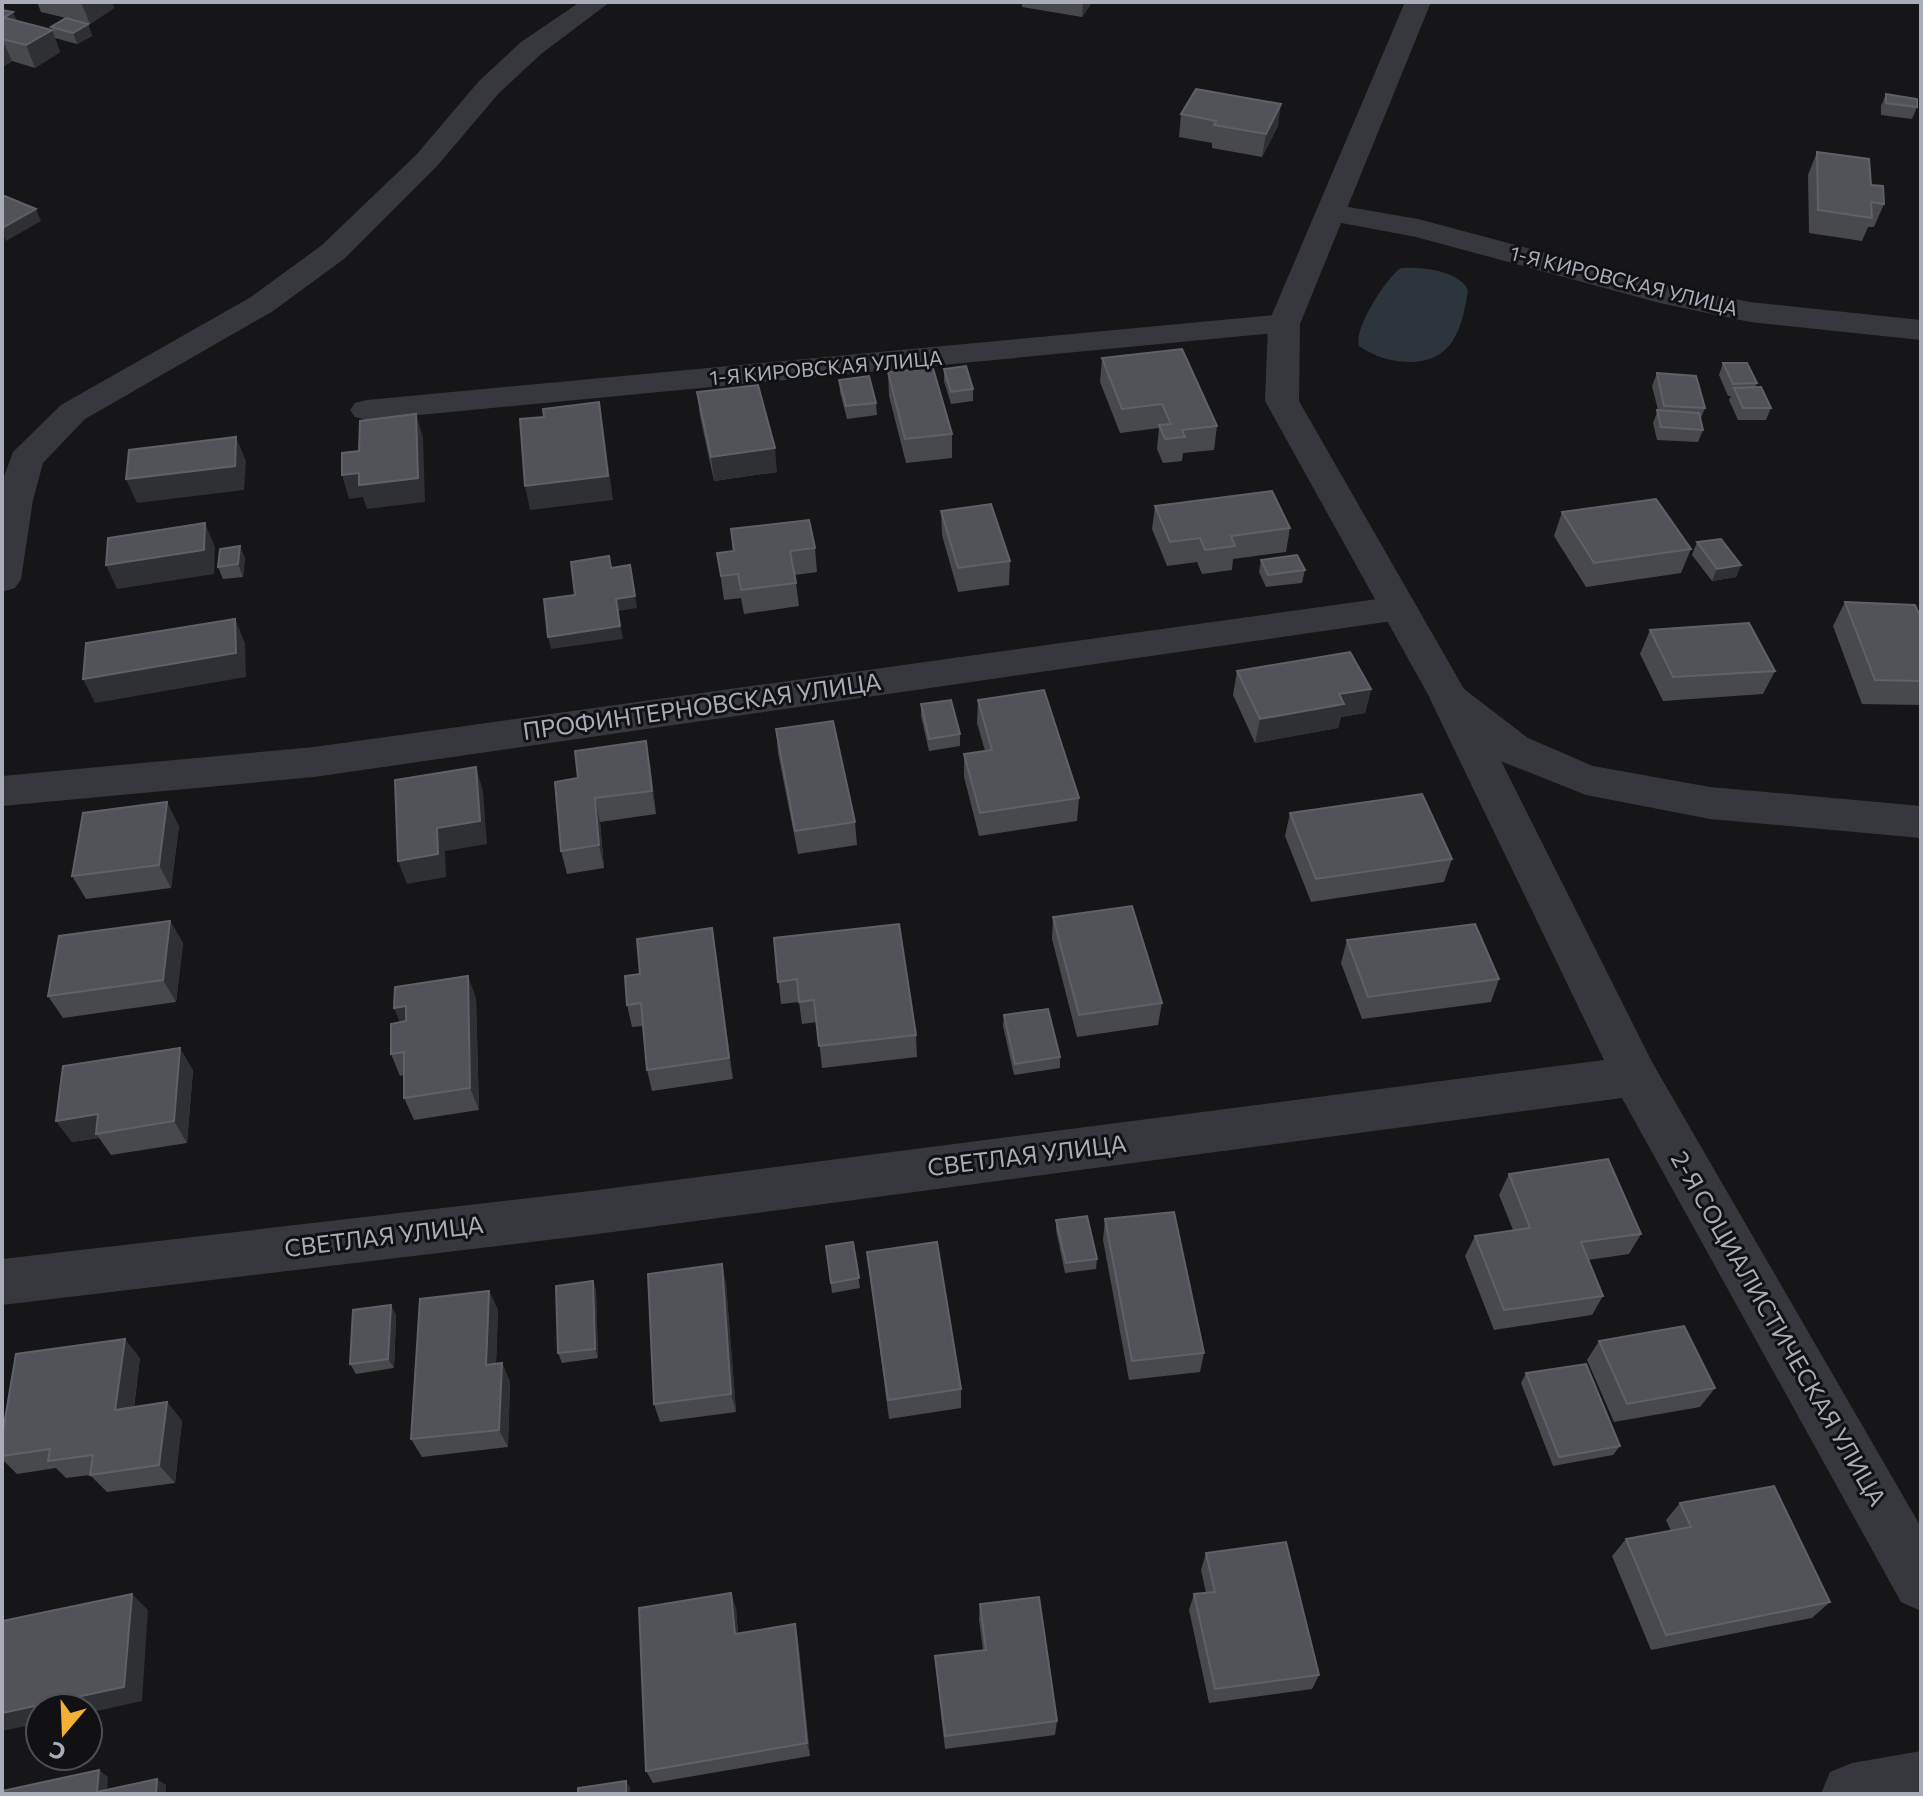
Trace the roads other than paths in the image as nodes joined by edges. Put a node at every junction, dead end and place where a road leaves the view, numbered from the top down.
1 (597, 2) edge
2 (1418, 2) edge
3 (1331, 213) junction
4 (1284, 324) junction
5 (1921, 330) edge
6 (367, 410) dead end
7 (2, 579) edge
8 (1399, 609) junction
9 (1450, 699) junction
10 (2, 791) edge
11 (1921, 822) edge
12 (1635, 1076) junction
13 (2, 1282) edge
14 (1921, 1582) edge
15 (1921, 1782) edge
16 (1852, 1794) edge

1 - 7 street
2 - 3 street
3 - 4 street
3 - 5 street, 1-Я КИРОВСКАЯ УЛИЦА
4 - 6 street, 1-Я КИРОВСКАЯ УЛИЦА
4 - 8 street
8 - 9 street
8 - 10 street, ПРОФИНТЕРНОВСКАЯ УЛИЦА
9 - 11 street
9 - 12 street
12 - 13 street, СВЕТЛАЯ УЛИЦА
12 - 14 street, 2-Я СОЦИАЛИСТИЧЕСКАЯ УЛИЦА
15 - 16 street

